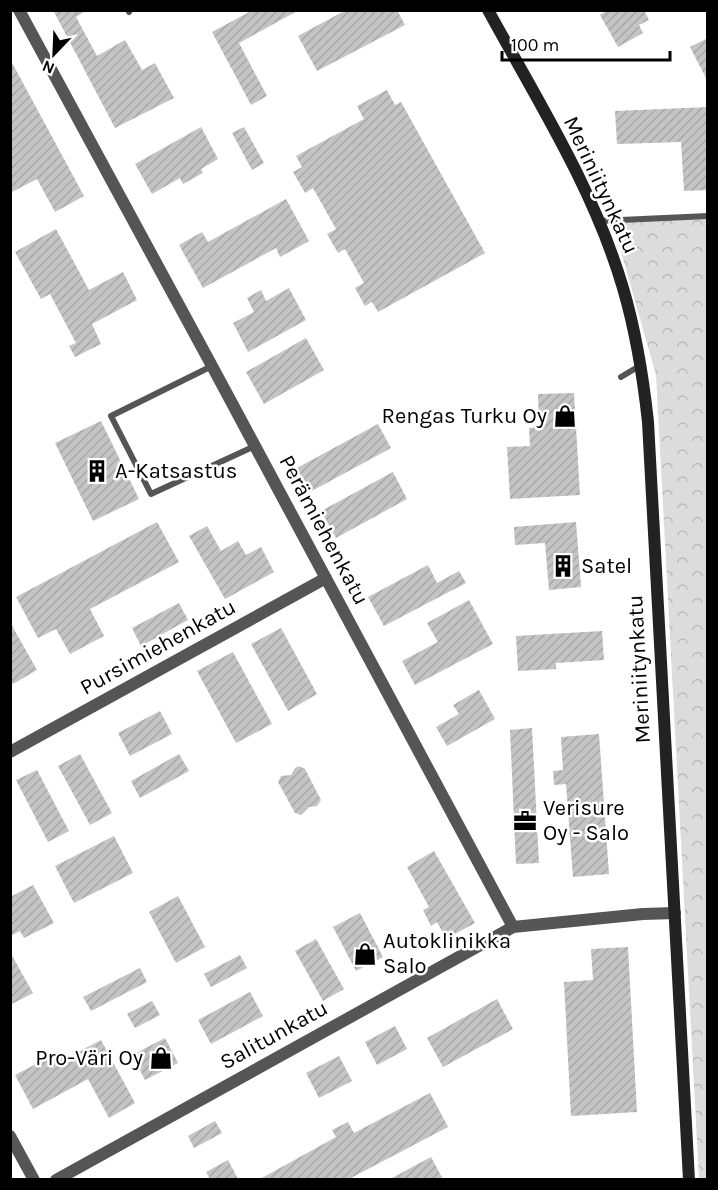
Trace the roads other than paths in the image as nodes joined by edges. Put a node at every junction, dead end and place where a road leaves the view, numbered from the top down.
1 (19, 10) edge
2 (488, 10) edge
3 (708, 216) edge
4 (599, 221) junction
5 (642, 365) junction
6 (212, 366) junction
7 (621, 377) dead end
8 (255, 446) junction
9 (326, 578) junction
10 (10, 752) edge
11 (675, 913) junction
12 (513, 927) junction
13 (10, 1136) edge
14 (34, 1179) edge
15 (56, 1179) edge
16 (689, 1179) edge

1 - 6 street, Perämiehenkatu
2 - 4 main road, Meriniitynkatu
3 - 4 lane
4 - 5 main road, Meriniitynkatu
5 - 7 lane
5 - 11 main road, Meriniitynkatu
6 - 8 street, Perämiehenkatu
6 - 8 lane
8 - 9 street, Perämiehenkatu
9 - 10 street, Pursimiehenkatu
9 - 12 street, Perämiehenkatu
11 - 12 street
11 - 16 main road, Meriniitynkatu
12 - 15 street, Salitunkatu
13 - 14 street

